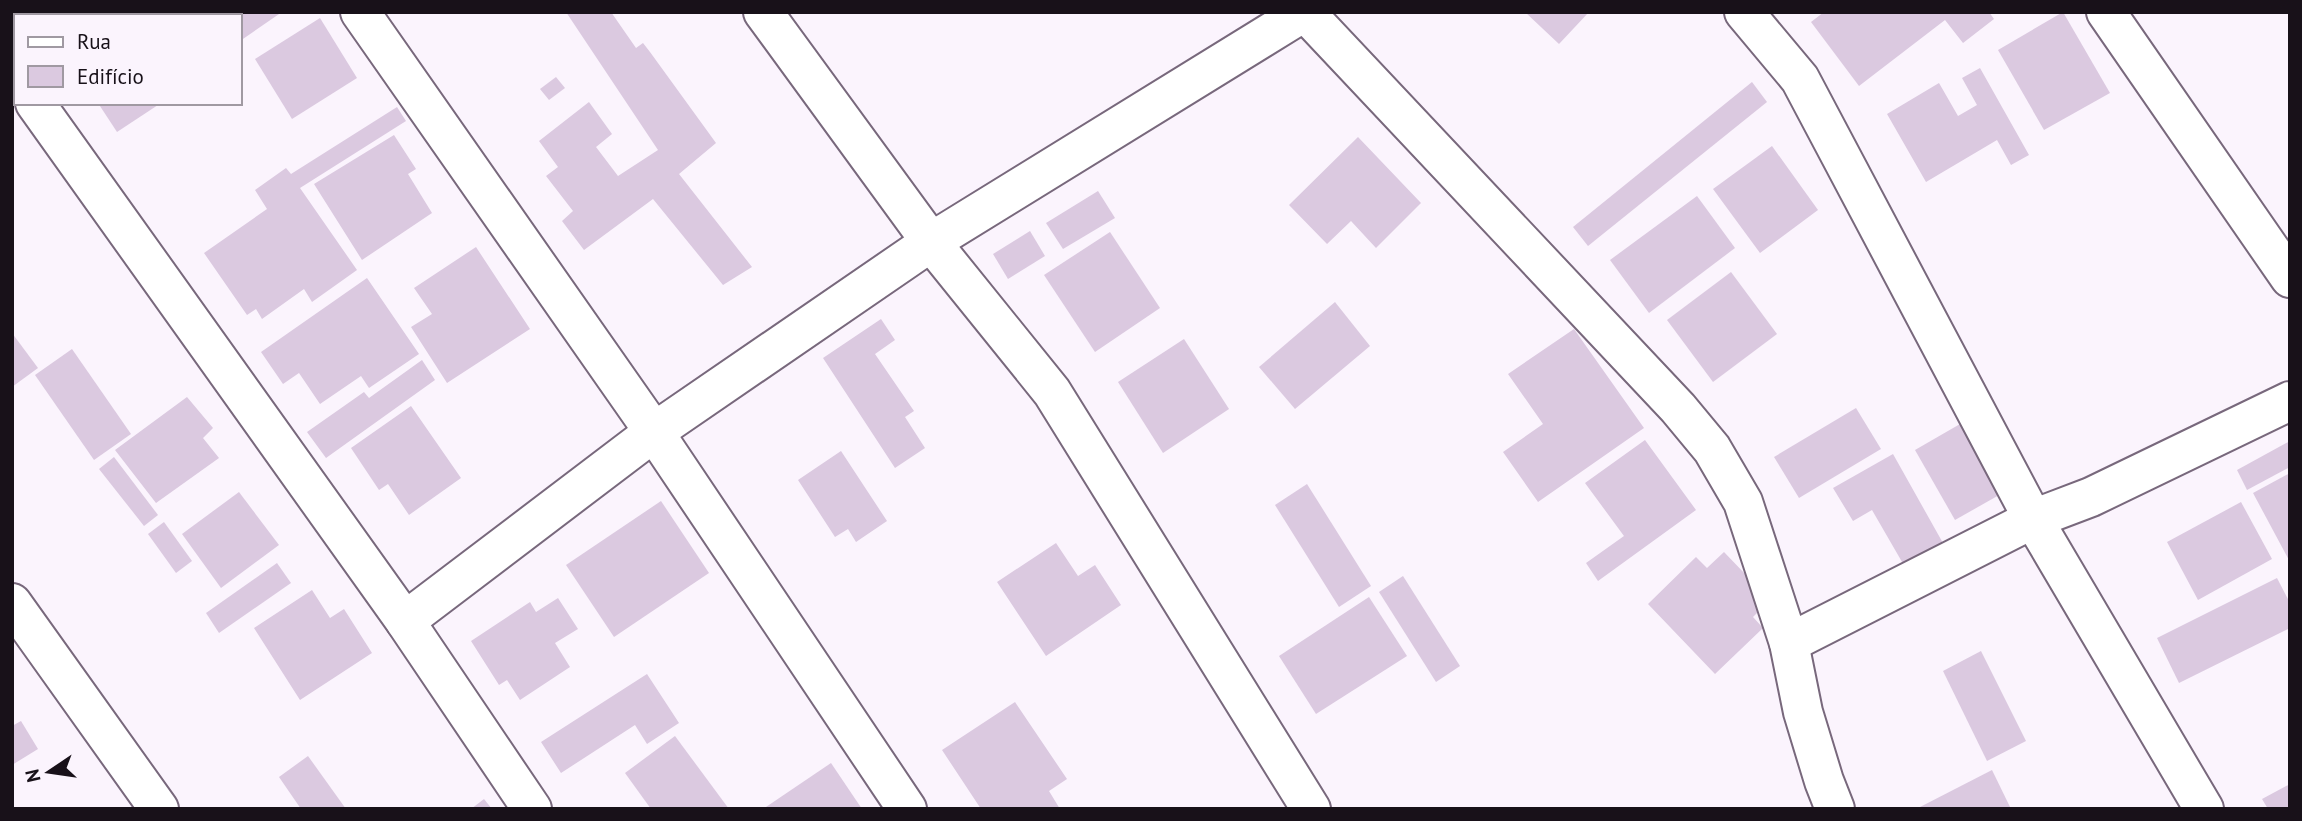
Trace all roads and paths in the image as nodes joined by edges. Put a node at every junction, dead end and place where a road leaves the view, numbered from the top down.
1 (360, 12) edge
2 (763, 12) edge
3 (1304, 12) edge
4 (1744, 12) edge
5 (2106, 12) edge
6 (36, 105) edge
7 (931, 242) junction
8 (2290, 278) edge
9 (2290, 401) edge
10 (654, 432) junction
11 (2033, 519) junction
12 (12, 603) edge
13 (405, 621) junction
14 (1789, 643) junction
15 (159, 809) edge
16 (532, 809) edge
17 (907, 809) edge
18 (1311, 809) edge
19 (1835, 809) edge
20 (2204, 809) edge

1 - 10 street
2 - 7 street
3 - 7 street
3 - 14 street
4 - 11 street
5 - 8 street
6 - 13 street
7 - 10 street
7 - 18 street
9 - 11 street
10 - 13 street
10 - 17 street
11 - 14 street
11 - 20 street
12 - 15 street
13 - 16 street
14 - 19 street

